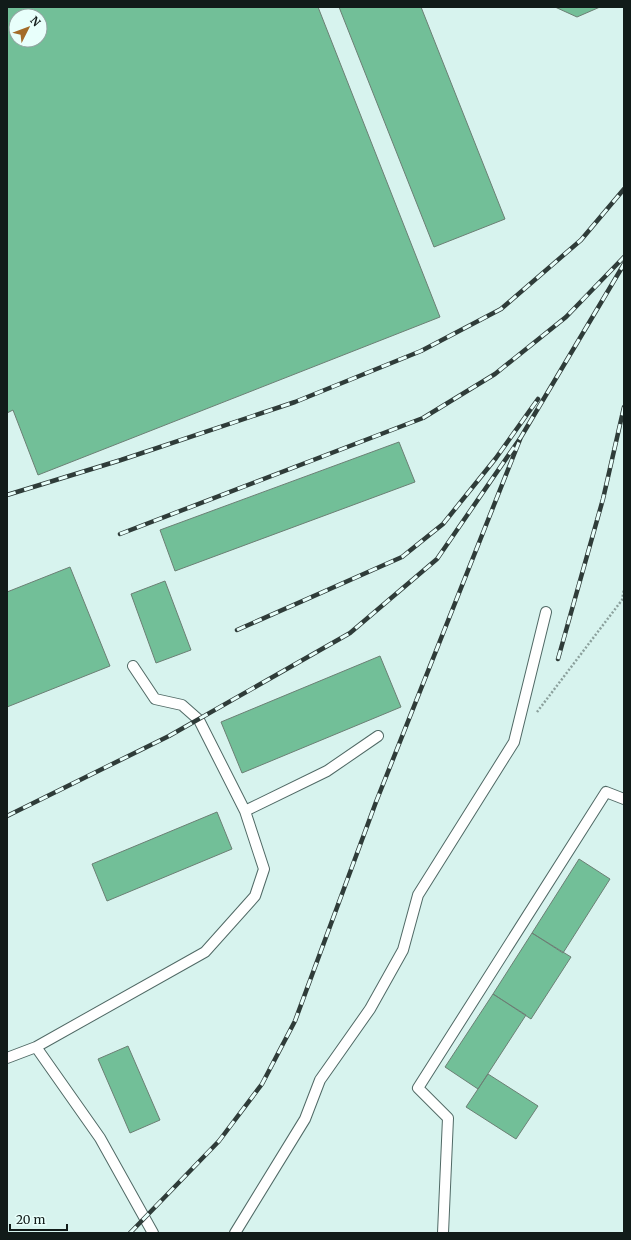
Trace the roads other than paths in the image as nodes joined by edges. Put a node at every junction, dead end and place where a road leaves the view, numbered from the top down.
1 (546, 612) dead end
2 (133, 666) dead end
3 (378, 736) dead end
4 (624, 799) edge
5 (245, 811) junction
6 (36, 1047) junction
7 (7, 1058) edge
8 (153, 1233) edge
9 (235, 1233) edge
10 (442, 1233) edge

1 - 9 lane
2 - 5 lane
3 - 5 lane
4 - 10 lane
5 - 6 lane
6 - 7 lane
6 - 8 lane

